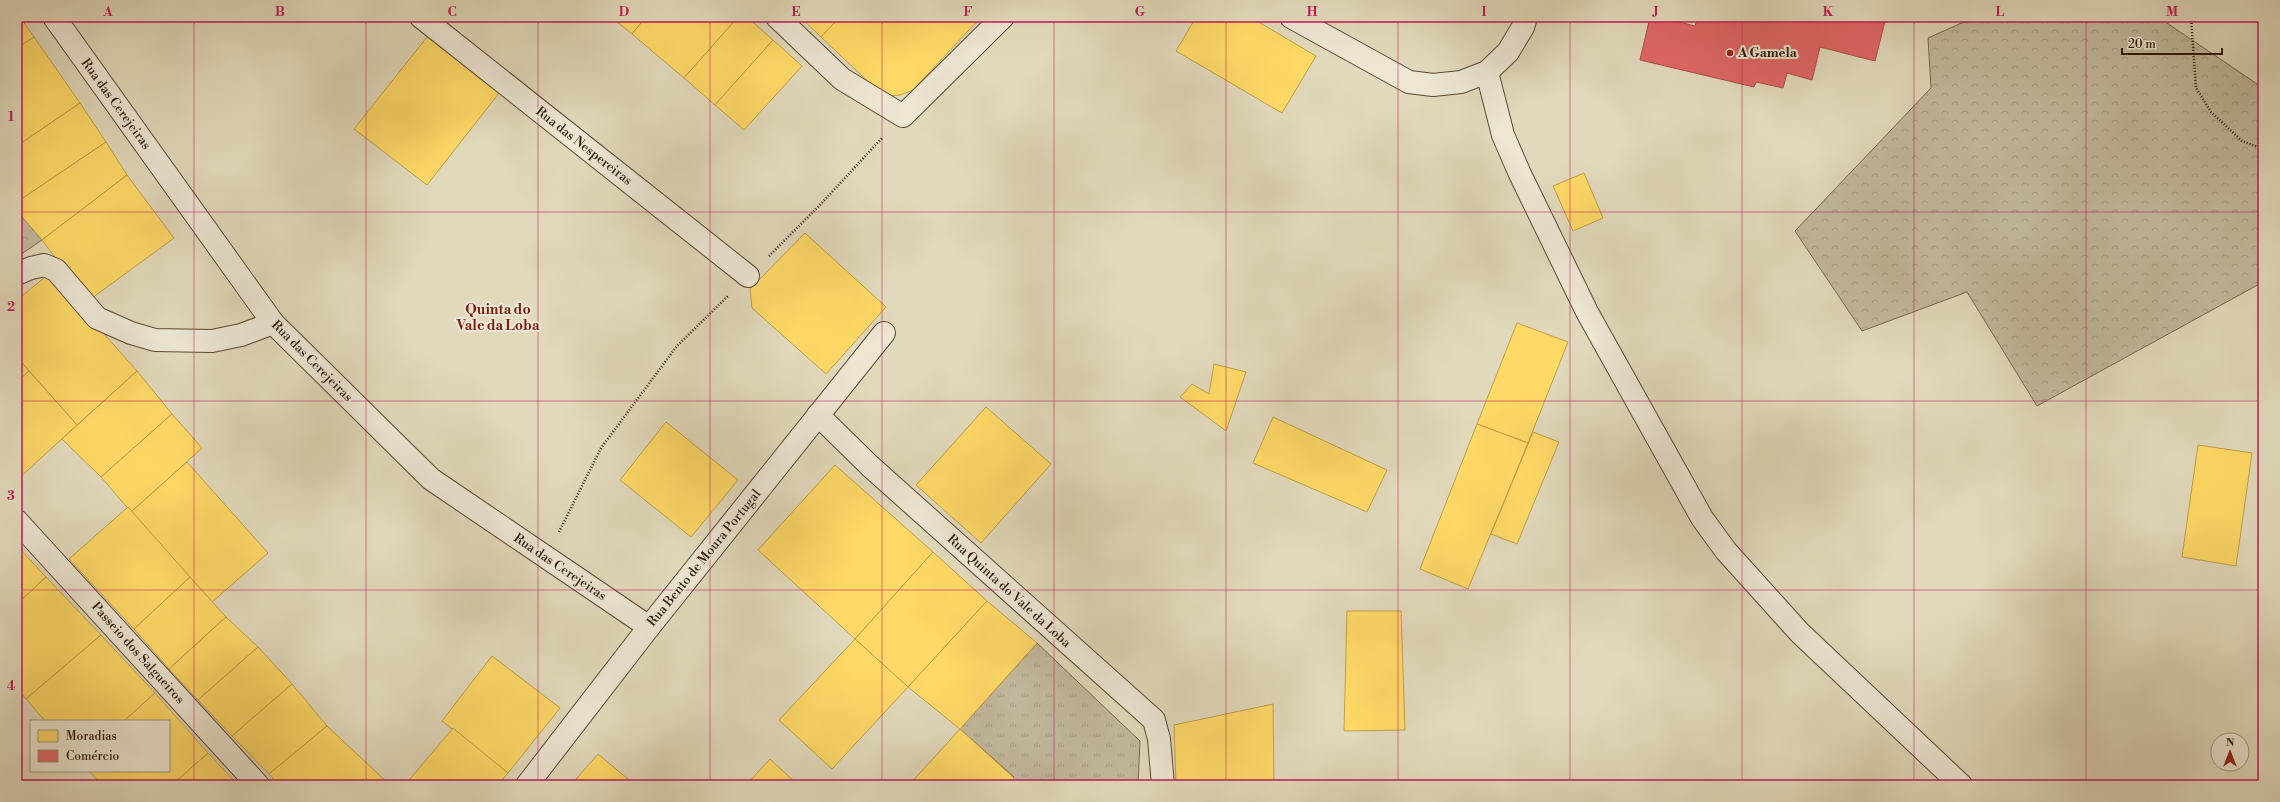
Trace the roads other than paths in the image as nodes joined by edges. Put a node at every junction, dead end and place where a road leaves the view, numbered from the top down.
1 (54, 17) edge
2 (421, 17) edge
3 (777, 17) edge
4 (1003, 17) edge
5 (1290, 17) edge
6 (1526, 17) edge
7 (1487, 72) junction
8 (17, 274) edge
9 (748, 276) road end
10 (273, 322) junction
11 (884, 332) dead end
12 (818, 415) junction
13 (17, 521) edge
14 (649, 627) junction
15 (258, 785) edge
16 (527, 785) edge
17 (1163, 785) edge
18 (1961, 785) edge

1 - 10 street, Rua das Cerejeiras
2 - 9 street, Rua das Nespereiras
3 - 4 street
5 - 7 street
6 - 7 street
7 - 18 street
8 - 10 street
10 - 14 street, Rua das Cerejeiras
11 - 12 street, Rua Bento de Moura Portugal
12 - 14 street, Rua Bento de Moura Portugal
12 - 17 street, Rua Quinta do Vale da Loba
13 - 15 street, Passeio dos Salgueiros
14 - 16 street, Rua Bento de Moura Portugal

